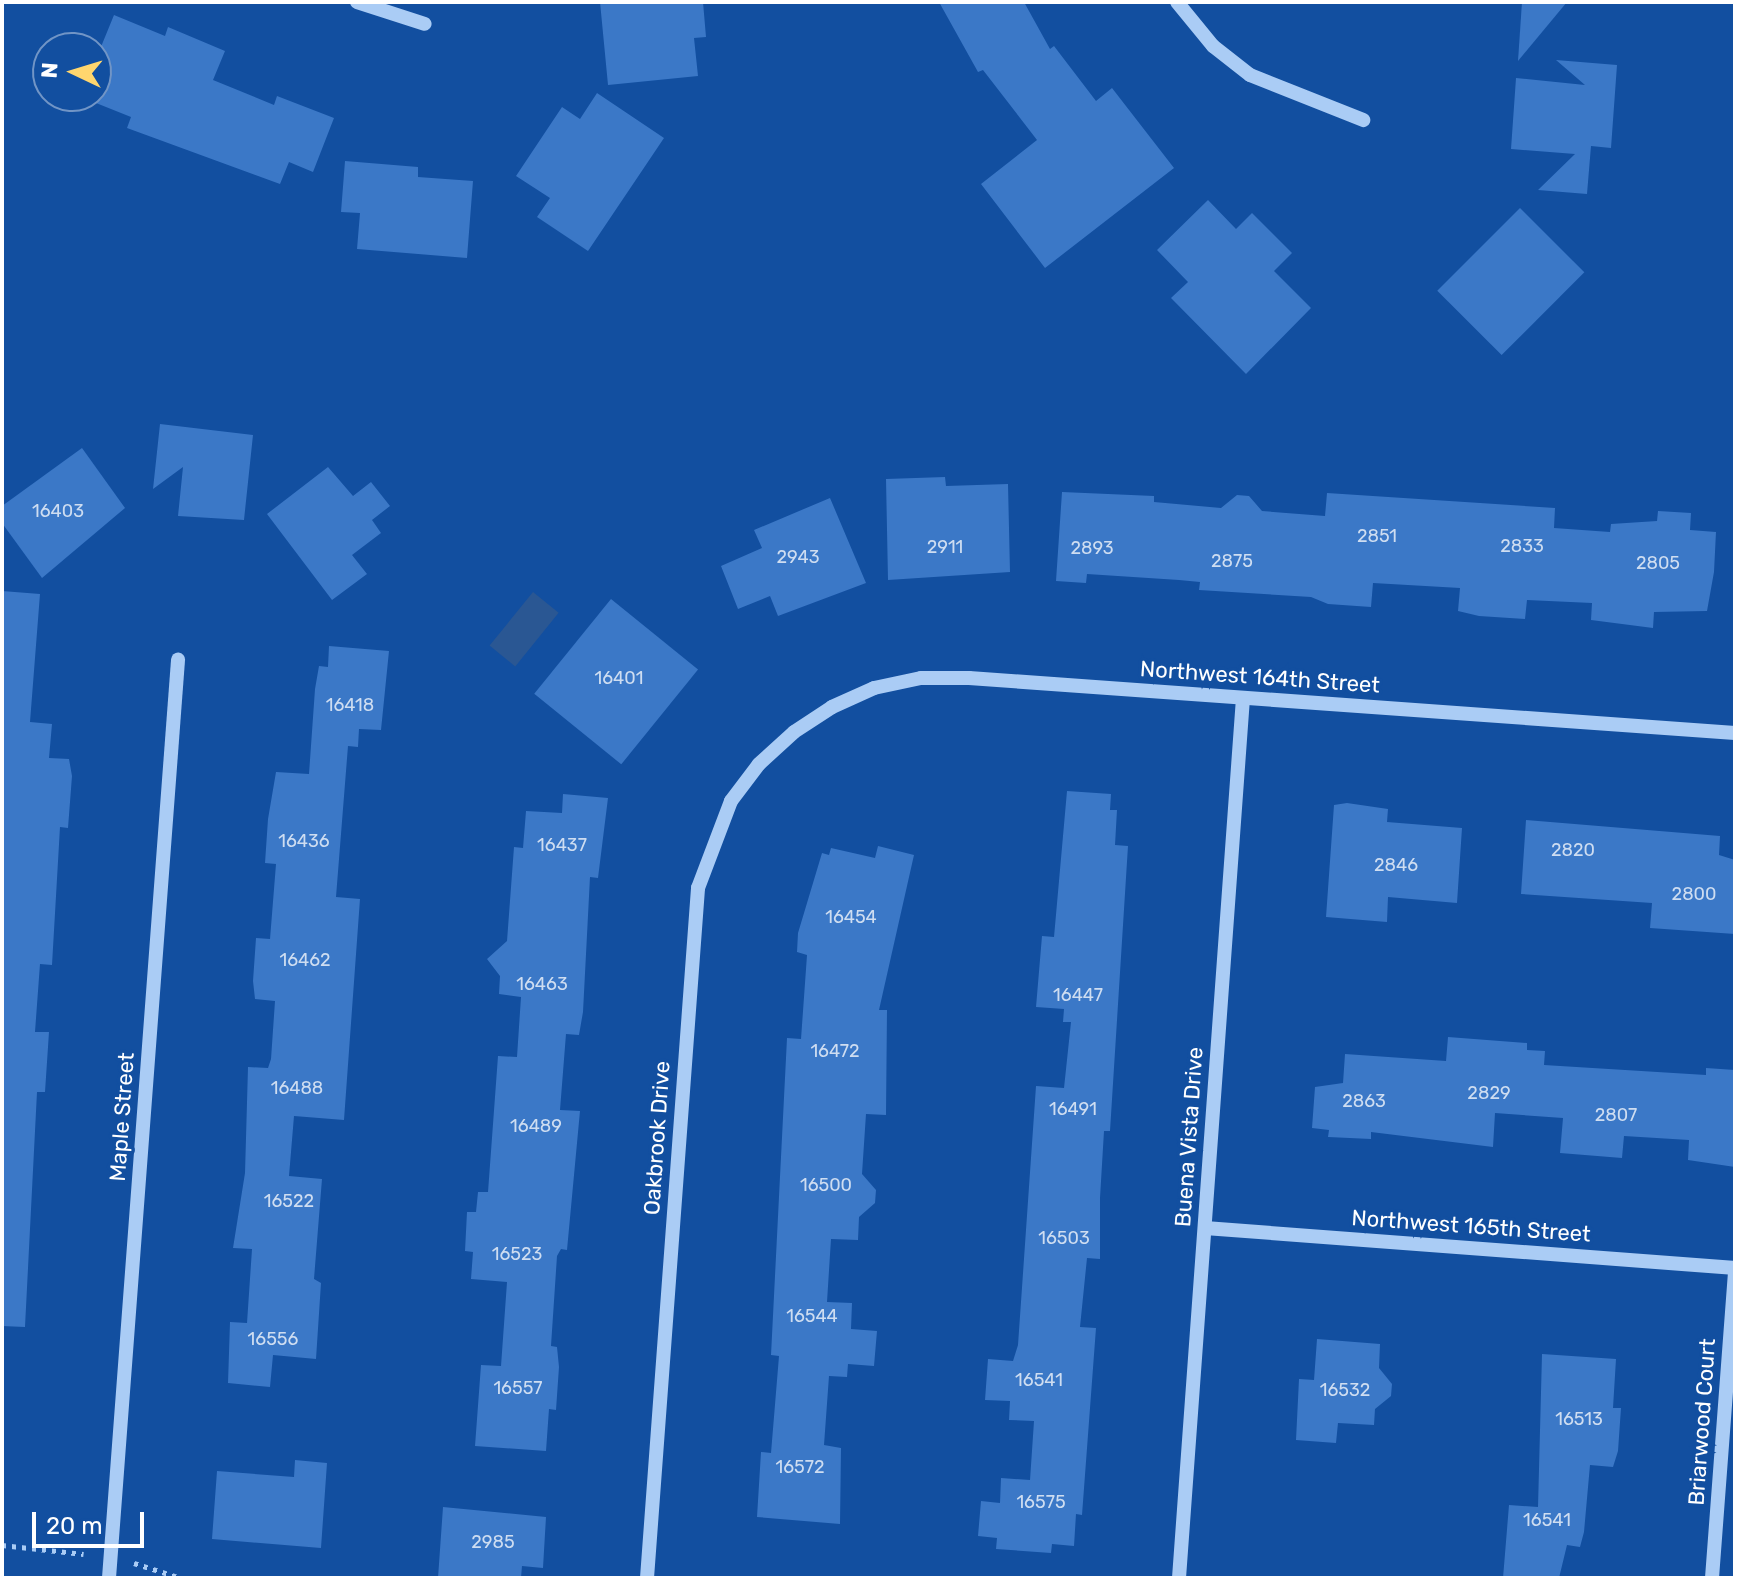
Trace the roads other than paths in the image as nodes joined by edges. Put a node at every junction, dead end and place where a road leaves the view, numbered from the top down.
1 (357, 2) edge
2 (1177, 2) edge
3 (425, 24) dead end
4 (1363, 120) dead end
5 (178, 660) dead end
6 (1243, 698) junction
7 (794, 732) joint
8 (1735, 733) edge
9 (1205, 1228) junction
10 (1735, 1268) edge
11 (109, 1578) edge
12 (647, 1578) edge
13 (1179, 1578) edge
14 (1712, 1578) edge

1 - 3 street
2 - 4 street
5 - 11 street, Maple Street
6 - 7 street, Northwest 164th Street
6 - 8 street, Northwest 164th Street
6 - 9 street, Buena Vista Drive
7 - 12 street, Oakbrook Drive
9 - 10 street, Northwest 165th Street
9 - 13 street, Buena Vista Drive
10 - 14 street, Briarwood Court

